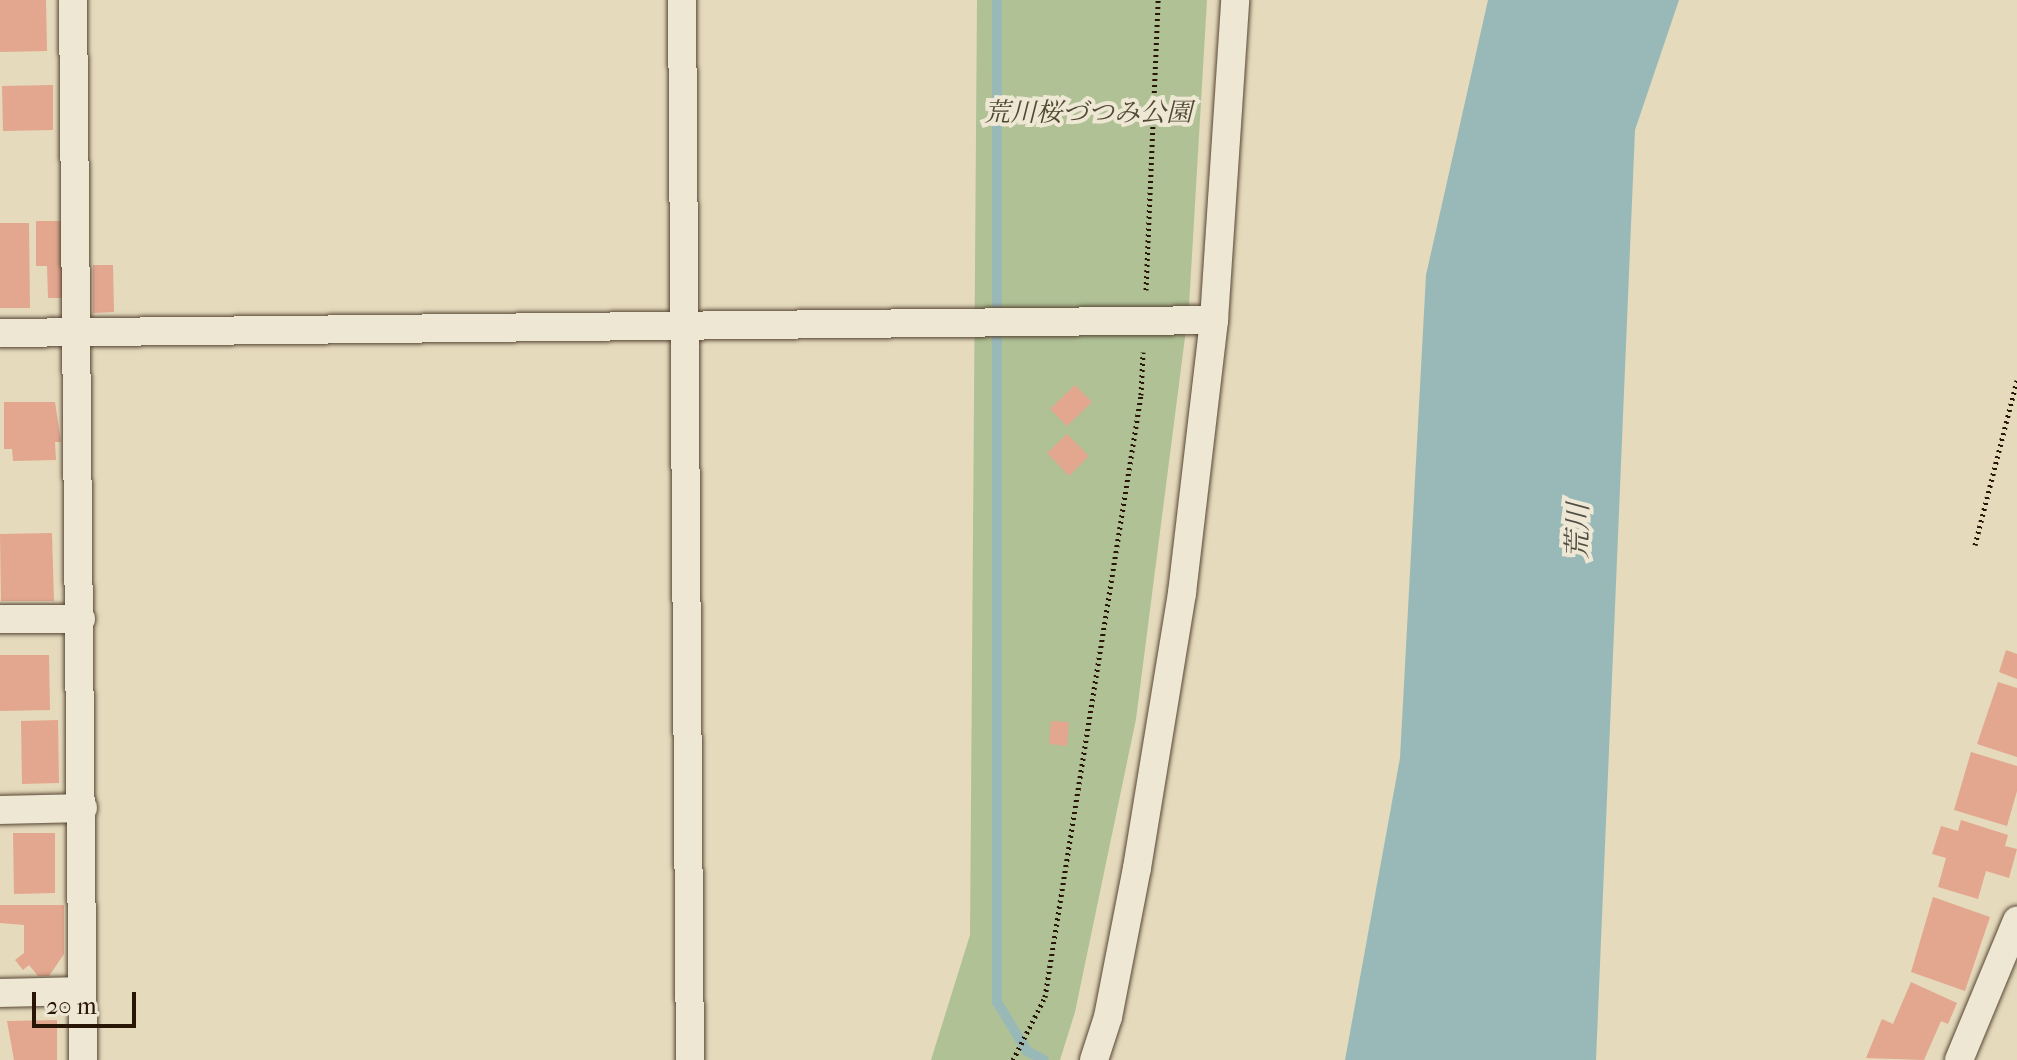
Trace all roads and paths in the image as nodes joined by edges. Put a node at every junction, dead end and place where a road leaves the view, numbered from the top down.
1 (73, 0) edge
2 (682, 0) edge
3 (1158, 0) edge
4 (1235, 0) edge
5 (1146, 301) dead end
6 (1214, 320) junction
7 (686, 323) junction
8 (78, 332) junction
9 (0, 333) edge
10 (1143, 348) dead end
11 (2017, 380) edge
12 (1975, 545) dead end
13 (0, 619) edge
14 (81, 619) junction
15 (83, 808) junction
16 (0, 810) edge
17 (2017, 921) edge
18 (82, 991) junction
19 (0, 993) edge
20 (83, 1060) edge
21 (690, 1060) edge
22 (1013, 1060) edge
23 (1094, 1060) edge
24 (1959, 1060) edge

1 - 8 street
2 - 7 street
3 - 5 path
4 - 6 street
6 - 7 street
6 - 23 street
7 - 8 street
7 - 21 street
8 - 9 street
8 - 14 street
10 - 22 path
11 - 12 path
13 - 14 street
14 - 15 street
15 - 16 street
15 - 18 street
17 - 24 street
18 - 19 street
18 - 20 street

